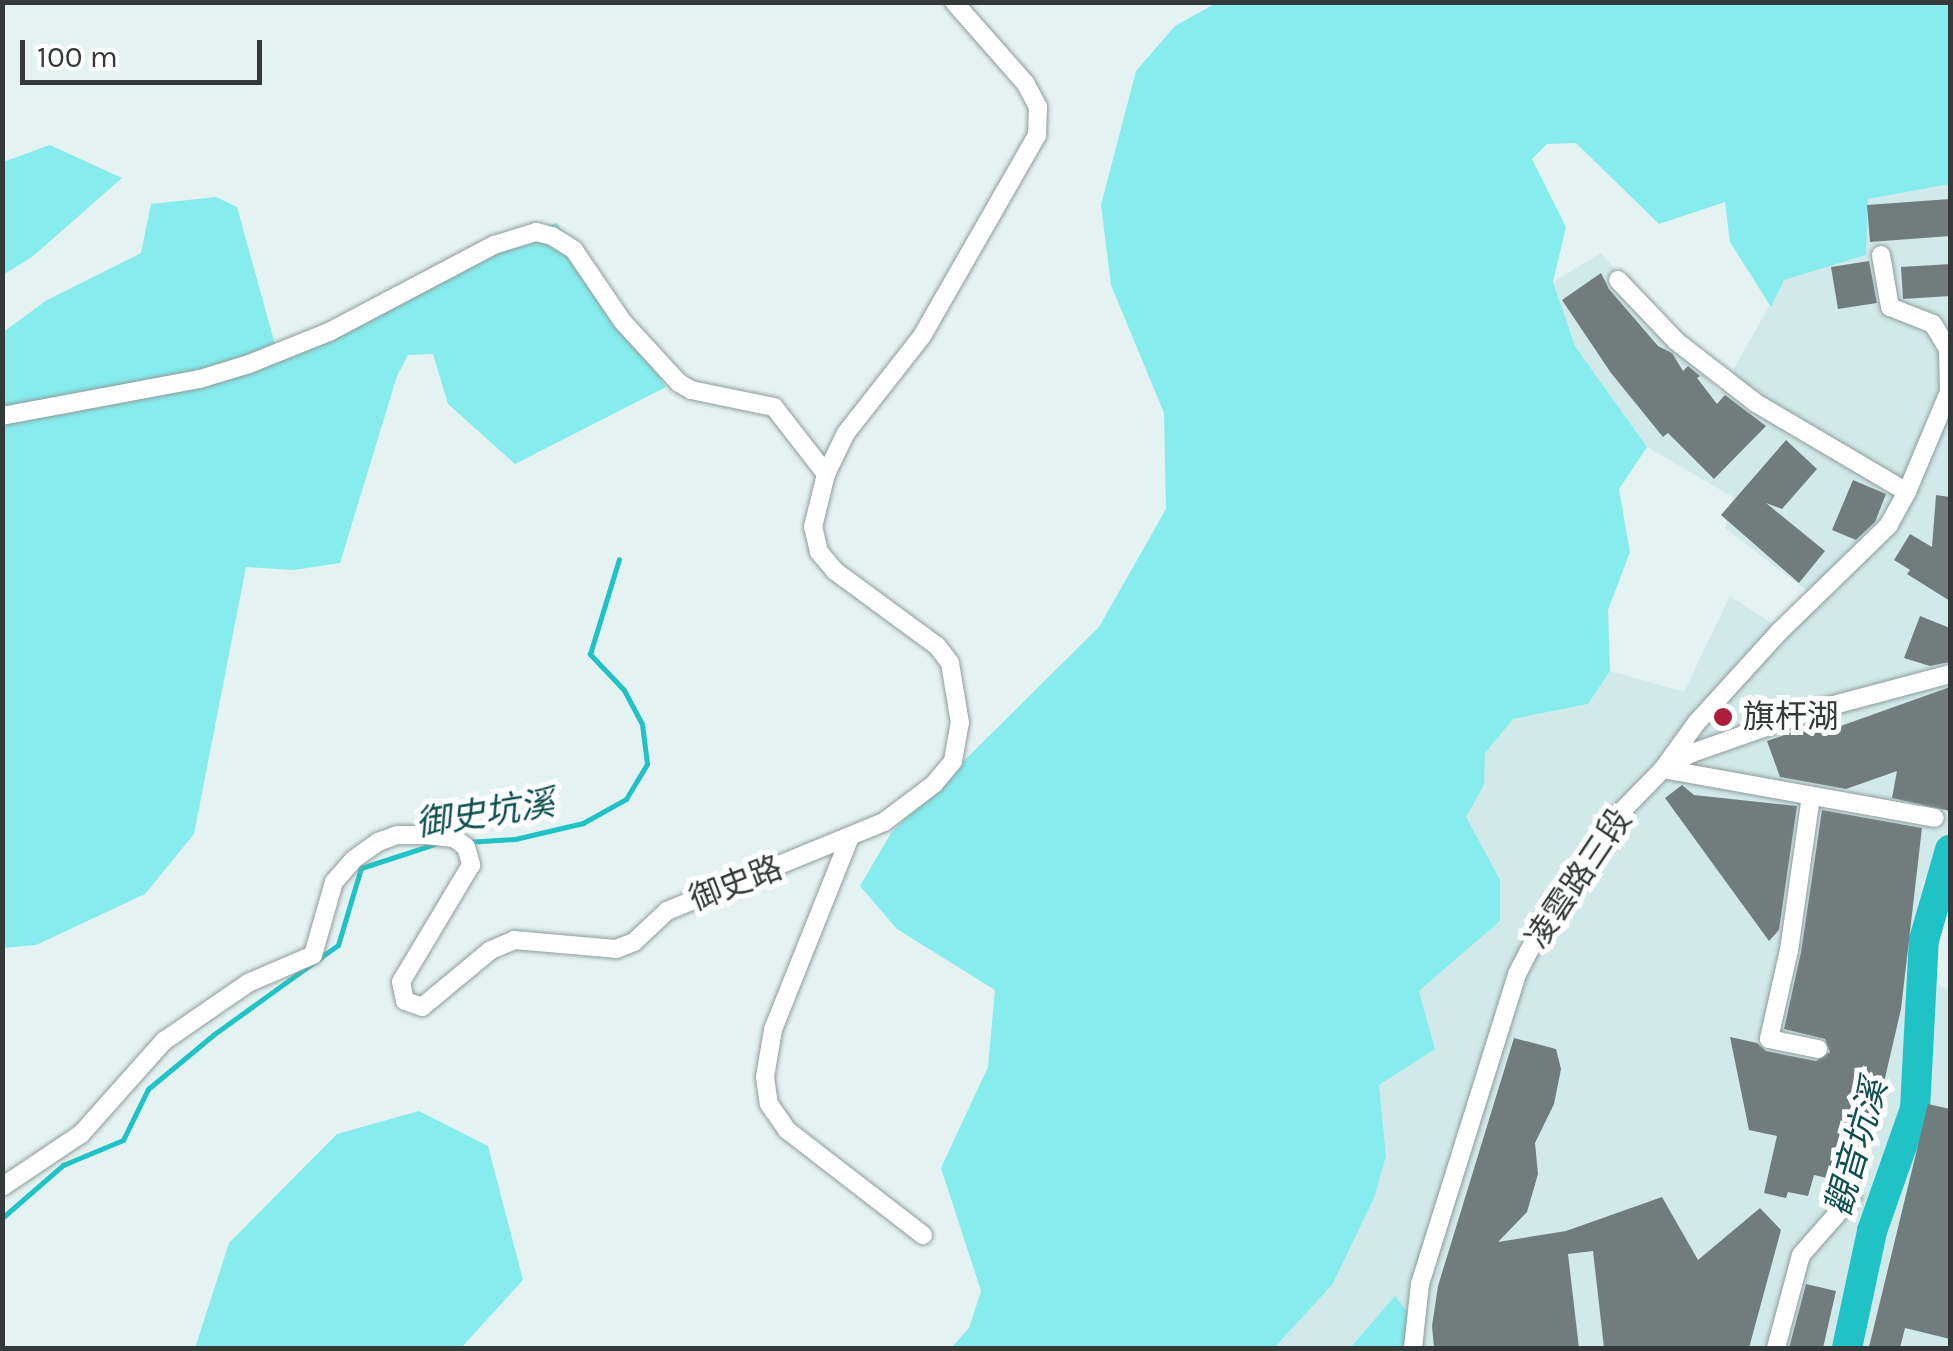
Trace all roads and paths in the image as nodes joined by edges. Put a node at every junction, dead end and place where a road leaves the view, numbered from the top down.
1 (954, 2) edge
2 (1881, 255) dead end
3 (1618, 280) dead end
4 (2, 416) edge
5 (826, 474) junction
6 (1907, 492) junction
7 (1950, 674) edge
8 (1663, 769) junction
9 (1811, 796) junction
10 (1935, 818) dead end
11 (850, 837) junction
12 (1818, 1049) dead end
13 (2, 1186) edge
14 (1852, 1197) dead end
15 (923, 1235) dead end
16 (1413, 1348) edge
17 (1776, 1348) edge

1 - 5 street, 御史路
2 - 6 street
3 - 6 street
4 - 5 street
5 - 11 street, 御史路
6 - 8 street
7 - 8 street, 凌雲路三段
8 - 9 street
8 - 16 street, 凌雲路三段
9 - 10 street
9 - 12 street
11 - 13 street, 御史路
11 - 15 street
14 - 17 street

